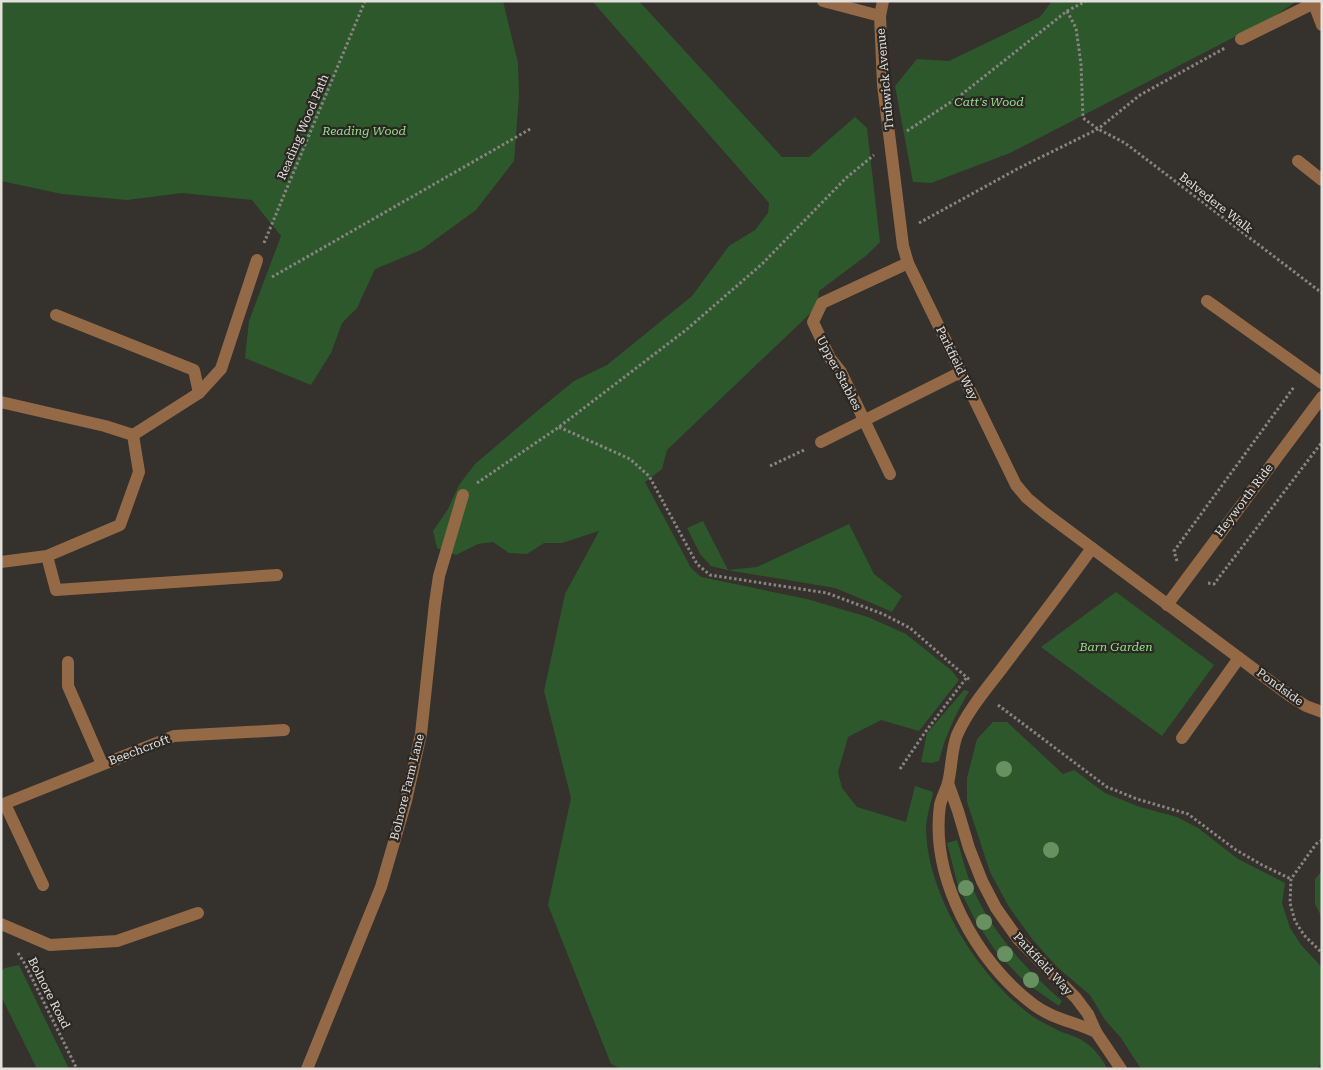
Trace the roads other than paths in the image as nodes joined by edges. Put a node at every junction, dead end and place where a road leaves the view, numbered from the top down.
1 (823, 1) edge
2 (883, 1) edge
3 (1316, 3) edge
4 (880, 16) junction
5 (1322, 25) edge
6 (1241, 39) road end
7 (891, 141) joint
8 (1298, 161) dead end
9 (1322, 180) edge
10 (258, 260) road end
11 (908, 263) junction
12 (1207, 301) dead end
13 (56, 315) dead end
14 (961, 372) junction
15 (1322, 383) edge
16 (199, 393) junction
17 (1322, 396) edge
18 (1, 402) edge
19 (864, 421) junction
20 (133, 435) junction
21 (821, 442) road end
22 (890, 474) dead end
23 (463, 494) road end
24 (1092, 548) junction
25 (47, 556) junction
26 (1, 562) edge
27 (277, 575) dead end
28 (1167, 605) junction
29 (1240, 658) junction
30 (68, 662) dead end
31 (1322, 712) edge
32 (284, 730) dead end
33 (1182, 738) dead end
34 (102, 764) junction
35 (948, 783) junction
36 (3, 805) edge
37 (43, 885) dead end
38 (198, 913) dead end
39 (1, 924) edge
40 (1096, 1032) junction
41 (307, 1069) edge
42 (1122, 1069) edge

1 - 4 street, Trubwick Avenue
2 - 4 street, Trubwick Avenue
3 - 5 street
3 - 6 street
4 - 7 street, Trubwick Avenue
7 - 11 street, Parkfield Way
8 - 9 street
10 - 16 street
11 - 14 street, Parkfield Way
11 - 19 street, Upper Stables
12 - 15 street
13 - 16 street
14 - 19 street, Upper Stables
14 - 24 street, Parkfield Way
16 - 20 street
17 - 28 street, Heyworth Ride
18 - 20 street
19 - 21 street, Upper Stables
19 - 22 street, Upper Stables
20 - 25 street
23 - 41 street, Bolnore Farm Lane
24 - 28 street, Parkfield Way
24 - 35 street, Parkfield Way
25 - 26 street
25 - 27 street
28 - 29 street, Pondside
29 - 31 street, Pondside
29 - 33 street
30 - 34 street
32 - 34 street, Beechcroft
34 - 36 street, Beechcroft
35 - 40 street, Parkfield Way
35 - 40 street, Parkfield Way
36 - 37 street
38 - 39 street
40 - 42 street, Parkfield Way

